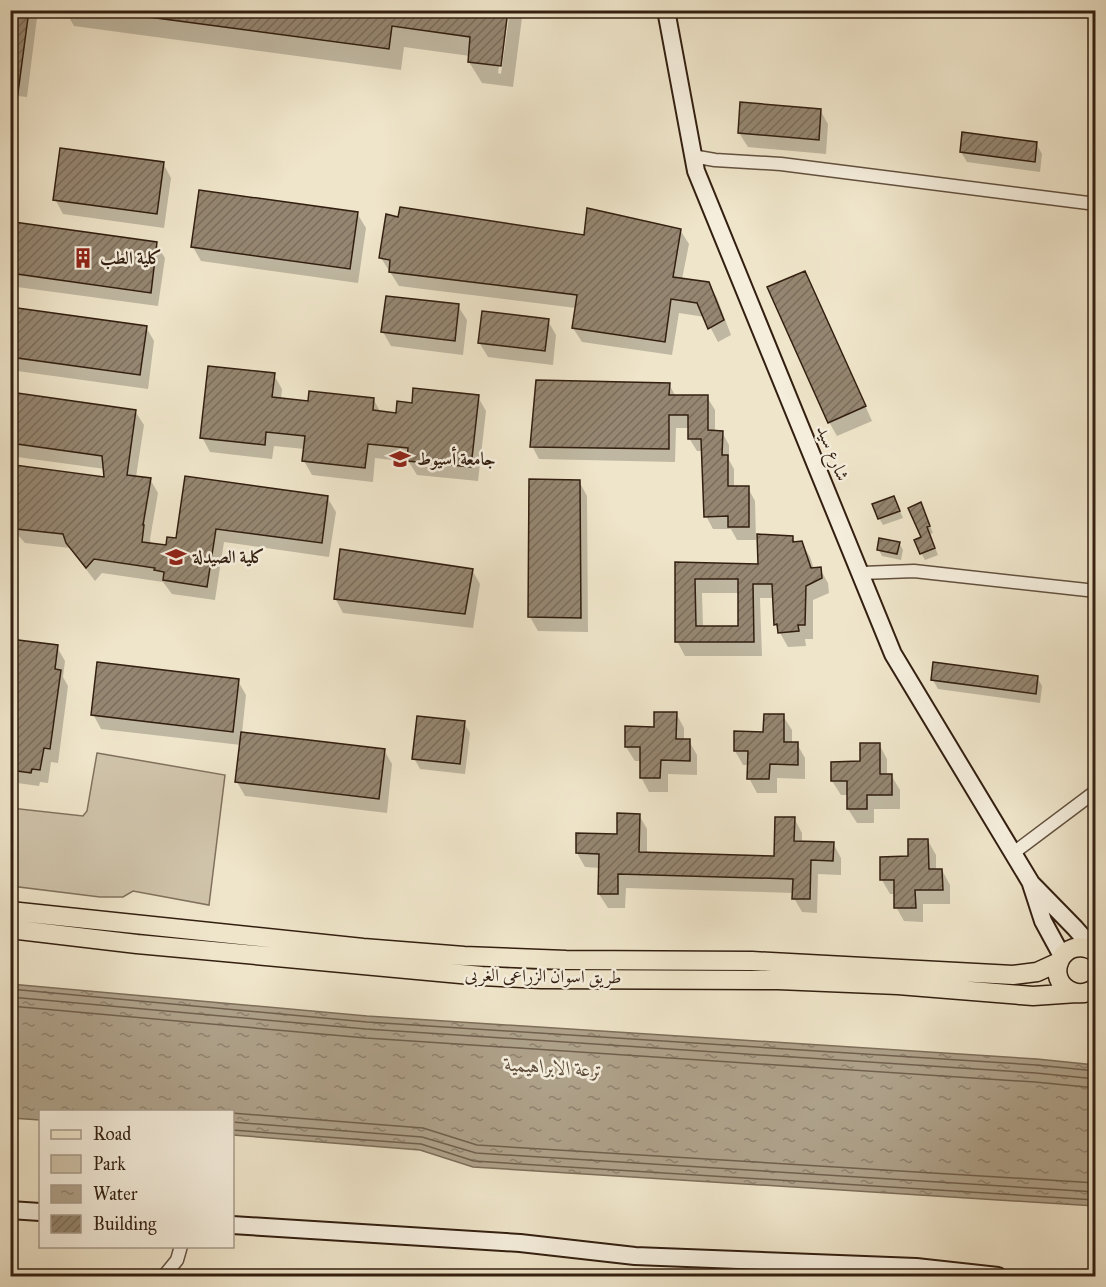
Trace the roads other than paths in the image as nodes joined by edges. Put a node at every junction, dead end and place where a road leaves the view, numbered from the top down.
1 (666, 10) edge
2 (694, 164) junction
3 (1095, 204) edge
4 (862, 573) junction
5 (1095, 591) edge
6 (1095, 791) edge
7 (1011, 854) junction
8 (1030, 883) junction
9 (10, 911) edge
10 (10, 929) edge
11 (1095, 952) edge
12 (1060, 959) junction
13 (1089, 992) edge
14 (10, 1210) edge
15 (39, 1212) edge
16 (234, 1225) edge
17 (180, 1248) edge
18 (164, 1276) edge
19 (998, 1276) edge

1 - 2 main road, شارع سيد
2 - 3 street
2 - 4 main road, شارع سيد
4 - 5 street
4 - 7 main road, شارع سيد
6 - 7 street
7 - 8 main road, شارع سيد
8 - 11 main road, شارع سيد
8 - 12 main road, شارع سيد
9 - 12 main road, طريق اسوان الزراعى الغربى
10 - 13 main road, طريق اسوان الزراعى الغربى
11 - 12 main road, طريق اسوان الزراعى الغربى
12 - 13 main road
14 - 15 main road
16 - 19 main road
17 - 18 street

